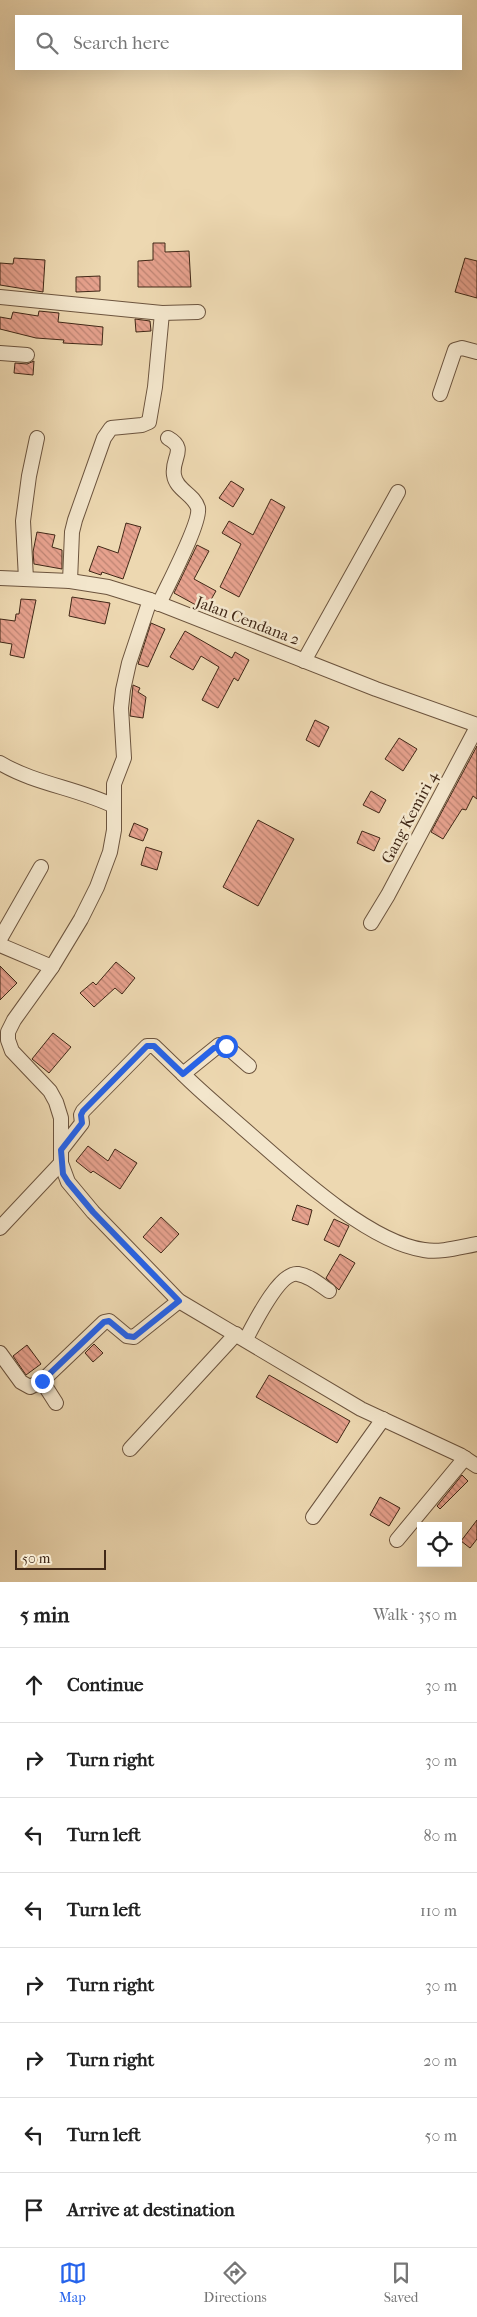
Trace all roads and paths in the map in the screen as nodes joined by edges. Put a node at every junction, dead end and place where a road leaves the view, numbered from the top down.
1 (0, 297) edge
2 (162, 312) junction
3 (198, 312) dead end
4 (0, 352) edge
5 (477, 352) edge
6 (27, 355) dead end
7 (440, 394) dead end
8 (37, 438) dead end
9 (168, 438) dead end
10 (398, 492) dead end
11 (0, 578) edge
12 (26, 578) junction
13 (70, 581) junction
14 (154, 602) junction
15 (304, 661) junction
16 (477, 726) edge
17 (0, 762) edge
18 (114, 806) junction
19 (41, 867) dead end
20 (370, 923) dead end
21 (0, 939) edge
22 (0, 945) edge
23 (52, 967) junction
24 (249, 1066) dead end
25 (183, 1074) junction
26 (61, 1157) junction
27 (0, 1228) edge
28 (477, 1244) edge
29 (329, 1291) dead end
30 (179, 1301) junction
31 (241, 1337) junction
32 (0, 1353) edge
33 (42, 1381) junction
34 (56, 1403) dead end
35 (383, 1419) junction
36 (130, 1449) dead end
37 (471, 1462) edge
38 (313, 1516) dead end
39 (397, 1540) dead end

1 - 2 street
2 - 3 street
2 - 13 street
4 - 6 street
5 - 7 street
8 - 12 street
9 - 14 street
10 - 15 street
11 - 12 street, Jalan Cendana 2
12 - 13 street, Jalan Cendana 2
13 - 14 street, Jalan Cendana 2
14 - 15 street, Jalan Cendana 2
14 - 18 street
15 - 16 street, Jalan Cendana 2
16 - 20 street, Gang Kemiri 4
17 - 18 street
18 - 23 street
19 - 21 street
22 - 23 street
23 - 26 street
24 - 25 street
25 - 26 street
25 - 28 street
26 - 27 street
26 - 30 street
29 - 31 street
30 - 31 street
30 - 33 street
31 - 35 street
31 - 36 street
32 - 33 street
33 - 34 street
35 - 37 street
35 - 38 street
37 - 39 street

